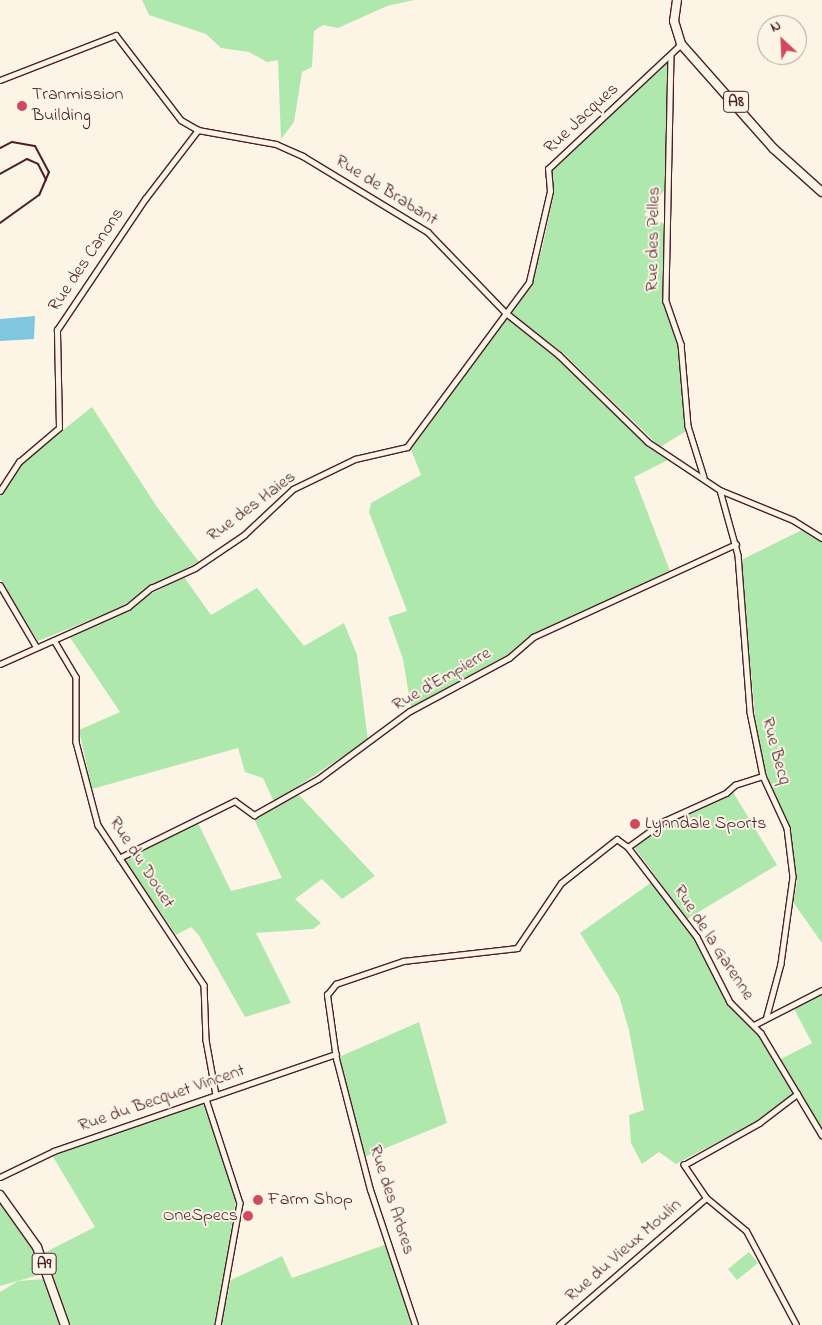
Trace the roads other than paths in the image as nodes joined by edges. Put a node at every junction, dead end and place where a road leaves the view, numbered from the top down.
1 (677, 0) edge
2 (682, 44) junction
3 (671, 55) junction
4 (0, 80) edge
5 (198, 130) junction
6 (822, 192) edge
7 (505, 312) junction
8 (704, 477) junction
9 (720, 490) junction
10 (0, 491) edge
11 (822, 538) edge
12 (736, 544) junction
13 (0, 585) edge
14 (54, 640) junction
15 (36, 646) junction
16 (0, 664) edge
17 (763, 776) junction
18 (628, 847) junction
19 (119, 858) junction
20 (822, 990) edge
21 (767, 1016) junction
22 (754, 1025) junction
23 (336, 1054) junction
24 (798, 1094) junction
25 (216, 1095) junction
26 (206, 1099) junction
27 (822, 1135) edge
28 (0, 1177) edge
29 (0, 1195) edge
30 (706, 1198) junction
31 (65, 1325) edge
32 (218, 1325) edge
33 (415, 1325) edge
34 (559, 1325) edge
35 (796, 1325) edge

1 - 2 main road, A8
2 - 3 street, Rue Jacques
2 - 6 main road, A8
3 - 7 street, Rue Jacques
3 - 8 street, Rue des Pelles
4 - 5 street, Rue de Brabant
5 - 7 street, Rue de Brabant
5 - 10 street, Rue des Canons
7 - 8 street, Rue de Brabant
7 - 14 street, Rue des Haies
8 - 9 street, Rue de Brabant
9 - 11 street, Rue de Brabant
9 - 12 street, Rue Becq
12 - 17 street, Rue Becq
12 - 19 street, Rue d'Empierre
13 - 15 street
14 - 15 street, Rue des Haies
14 - 19 street, Rue du Douet
15 - 16 street, Rue des Haies
17 - 18 street
17 - 21 street, Rue Becq
18 - 22 street, Rue de la Garenne
18 - 23 street
19 - 25 street, Rue du Douet
20 - 21 street
21 - 22 street
22 - 24 street, Rue de la Garenne
23 - 25 street, Rue du Becquet Vincent
23 - 33 street, Rue des Arbres
24 - 27 street, Rue de la Garenne
24 - 30 street
25 - 26 street, Rue du Becquet Vincent
26 - 28 street, Rue du Becquet Vincent
26 - 32 street
29 - 31 main road, A9
30 - 34 street, Rue du Vieux Moulin
30 - 35 street

